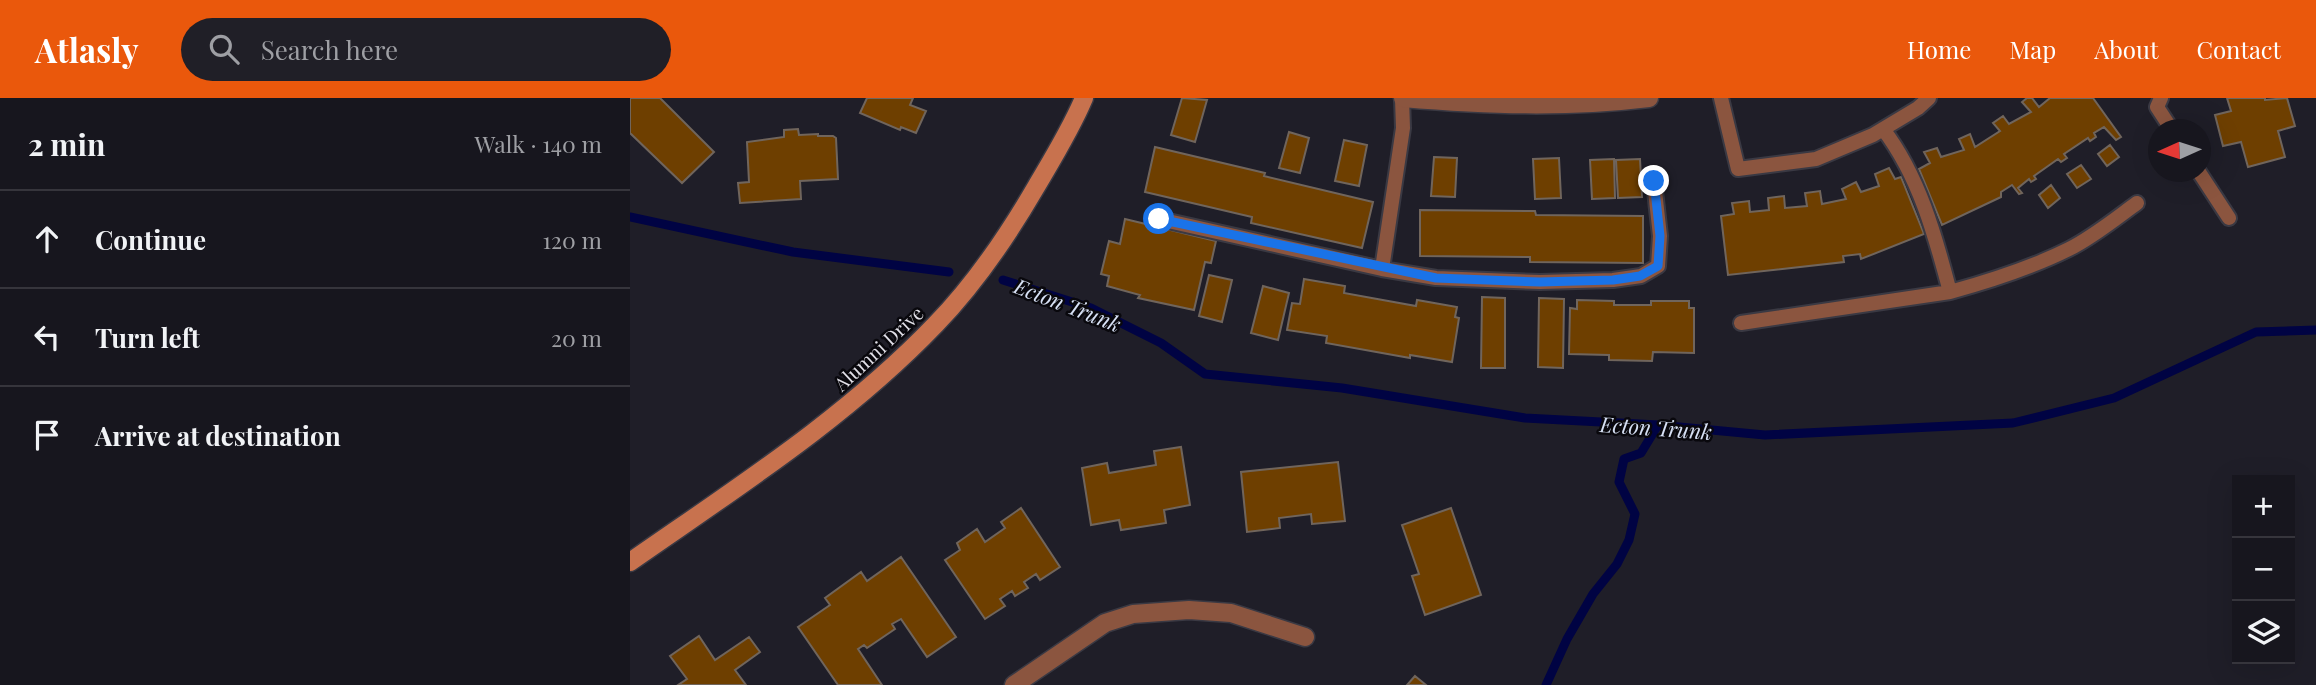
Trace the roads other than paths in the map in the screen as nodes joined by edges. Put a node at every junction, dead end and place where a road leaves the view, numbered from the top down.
1 (1084, 98) edge
2 (1402, 98) edge
3 (1649, 98) edge
4 (1721, 98) edge
5 (1929, 98) edge
6 (2161, 98) edge
7 (2165, 119) edge
8 (1883, 129) junction
9 (1654, 181) dead end
10 (2206, 182) edge
11 (2137, 203) dead end
12 (2229, 218) dead end
13 (1159, 219) dead end
14 (1382, 268) junction
15 (1950, 292) junction
16 (1741, 323) dead end
17 (630, 562) edge
18 (1305, 637) dead end
19 (1014, 685) edge

1 - 17 main road, Alumni Drive
2 - 3 street
2 - 14 lane
4 - 8 lane
5 - 8 lane
6 - 7 lane
8 - 15 lane
9 - 14 lane
10 - 12 lane
11 - 15 lane
13 - 14 lane
15 - 16 lane
18 - 19 street

